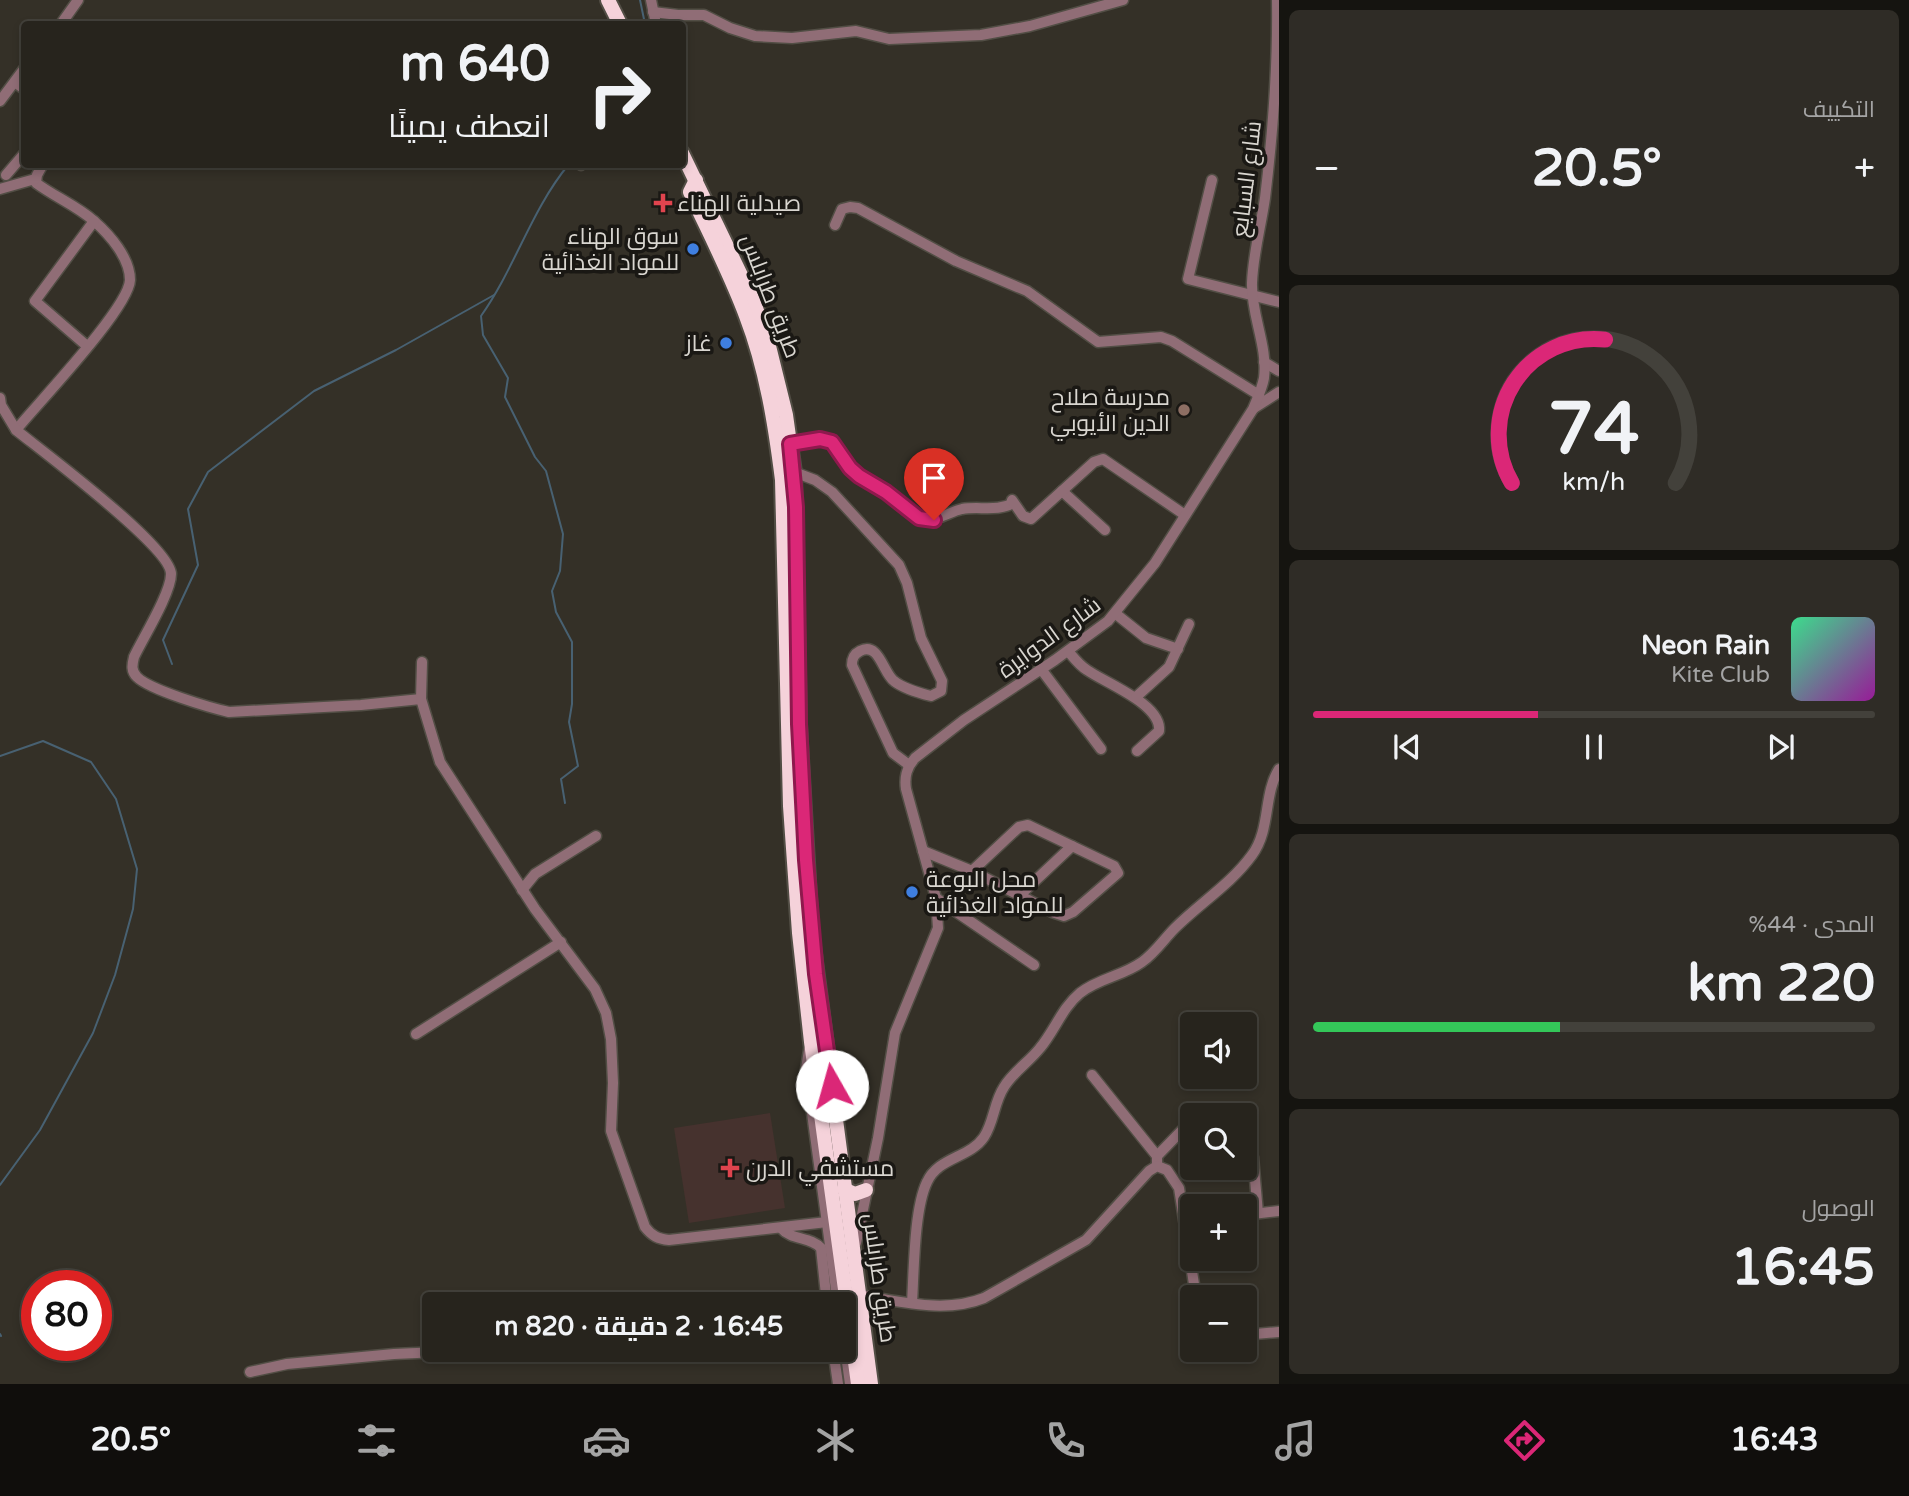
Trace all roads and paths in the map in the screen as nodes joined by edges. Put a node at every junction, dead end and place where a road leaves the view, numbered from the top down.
1 (78, 0) edge
2 (607, 0) edge
3 (651, 0) edge
4 (1123, 0) edge
5 (1277, 0) edge
6 (653, 12) junction
7 (63, 21) edge
8 (618, 21) edge
9 (655, 21) edge
10 (21, 73) edge
11 (15, 82) junction
12 (21, 87) edge
13 (0, 101) edge
14 (21, 157) edge
15 (686, 161) edge
16 (41, 168) edge
17 (6, 174) dead end
18 (35, 179) junction
19 (696, 180) junction
20 (1212, 180) dead end
21 (0, 189) edge
22 (94, 221) junction
23 (835, 225) dead end
24 (1252, 296) junction
25 (1279, 302) edge
26 (87, 346) junction
27 (1264, 362) junction
28 (1279, 371) edge
29 (1279, 392) edge
30 (1259, 395) junction
31 (0, 398) edge
32 (1253, 409) junction
33 (16, 430) junction
34 (790, 444) junction
35 (794, 472) junction
36 (1062, 491) junction
37 (1185, 515) junction
38 (1105, 530) dead end
39 (1116, 614) junction
40 (1189, 624) dead end
41 (1178, 649) junction
42 (1068, 651) junction
43 (422, 662) dead end
44 (1041, 669) junction
45 (1136, 697) junction
46 (421, 699) junction
47 (1101, 749) dead end
48 (1137, 751) dead end
49 (909, 765) junction
50 (1279, 769) edge
51 (596, 836) dead end
52 (1072, 846) junction
53 (923, 851) junction
54 (972, 871) junction
55 (522, 890) junction
56 (1020, 895) junction
57 (936, 898) junction
58 (561, 942) junction
59 (1034, 965) dead end
60 (416, 1034) dead end
61 (811, 1042) junction
62 (1092, 1075) dead end
63 (1180, 1134) edge
64 (1157, 1161) junction
65 (1255, 1180) edge
66 (844, 1189) junction
67 (866, 1190) junction
68 (1180, 1194) edge
69 (1279, 1211) edge
70 (1258, 1213) joint
71 (827, 1222) junction
72 (781, 1228) junction
73 (853, 1257) junction
74 (826, 1292) edge
75 (836, 1292) edge
76 (858, 1295) junction
77 (912, 1303) junction
78 (1279, 1332) edge
79 (1257, 1334) edge
80 (422, 1353) edge
81 (834, 1362) edge
82 (847, 1362) edge
83 (250, 1372) dead end
84 (838, 1384) edge
85 (850, 1384) edge
86 (858, 1384) edge
87 (872, 1384) edge

1 - 7 street
2 - 8 highway
3 - 6 street
4 - 6 street
5 - 24 street, شارع السبايع
6 - 9 street
10 - 11 street
11 - 12 street
11 - 13 street
14 - 17 street
15 - 19 highway, طريق طرابلس
16 - 18 street
18 - 21 street
18 - 22 street
19 - 34 highway, طريق طرابلس
19 - 61 highway
20 - 24 street
22 - 26 street
22 - 26 street
23 - 30 street
24 - 25 street
24 - 27 street, شارع السبايع
26 - 33 street
27 - 28 street
27 - 30 street, شارع السبايع
29 - 32 street
30 - 32 street, شارع السبايع
31 - 33 street
32 - 37 street, شارع الدوايرة
33 - 46 street
34 - 35 highway, طريق طرابلس
34 - 36 street
35 - 49 street
35 - 66 highway, طريق طرابلس
36 - 37 street
36 - 38 street
37 - 39 street, شارع الدوايرة
39 - 41 street
39 - 42 street, شارع الدوايرة
40 - 41 street
41 - 45 street
42 - 44 street, شارع الدوايرة
42 - 45 street
43 - 46 street
44 - 47 street
44 - 49 street, شارع الدوايرة
45 - 48 street
46 - 55 street
49 - 53 street
50 - 77 street
51 - 55 street
52 - 54 street
52 - 56 street
52 - 56 street
53 - 54 street
53 - 57 street
54 - 56 street
55 - 58 street
57 - 59 street
57 - 67 street
58 - 60 street
58 - 72 street
61 - 71 street
61 - 86 highway
62 - 64 street
63 - 64 street
64 - 68 street
64 - 77 street
65 - 70 street
66 - 67 highway
66 - 73 highway, طريق طرابلس
67 - 73 street
69 - 70 street
71 - 72 street
71 - 75 street
72 - 74 street
73 - 76 highway, طريق طرابلس
76 - 77 street
76 - 87 highway, طريق طرابلس
78 - 79 street
80 - 83 street
81 - 84 street
82 - 85 street

